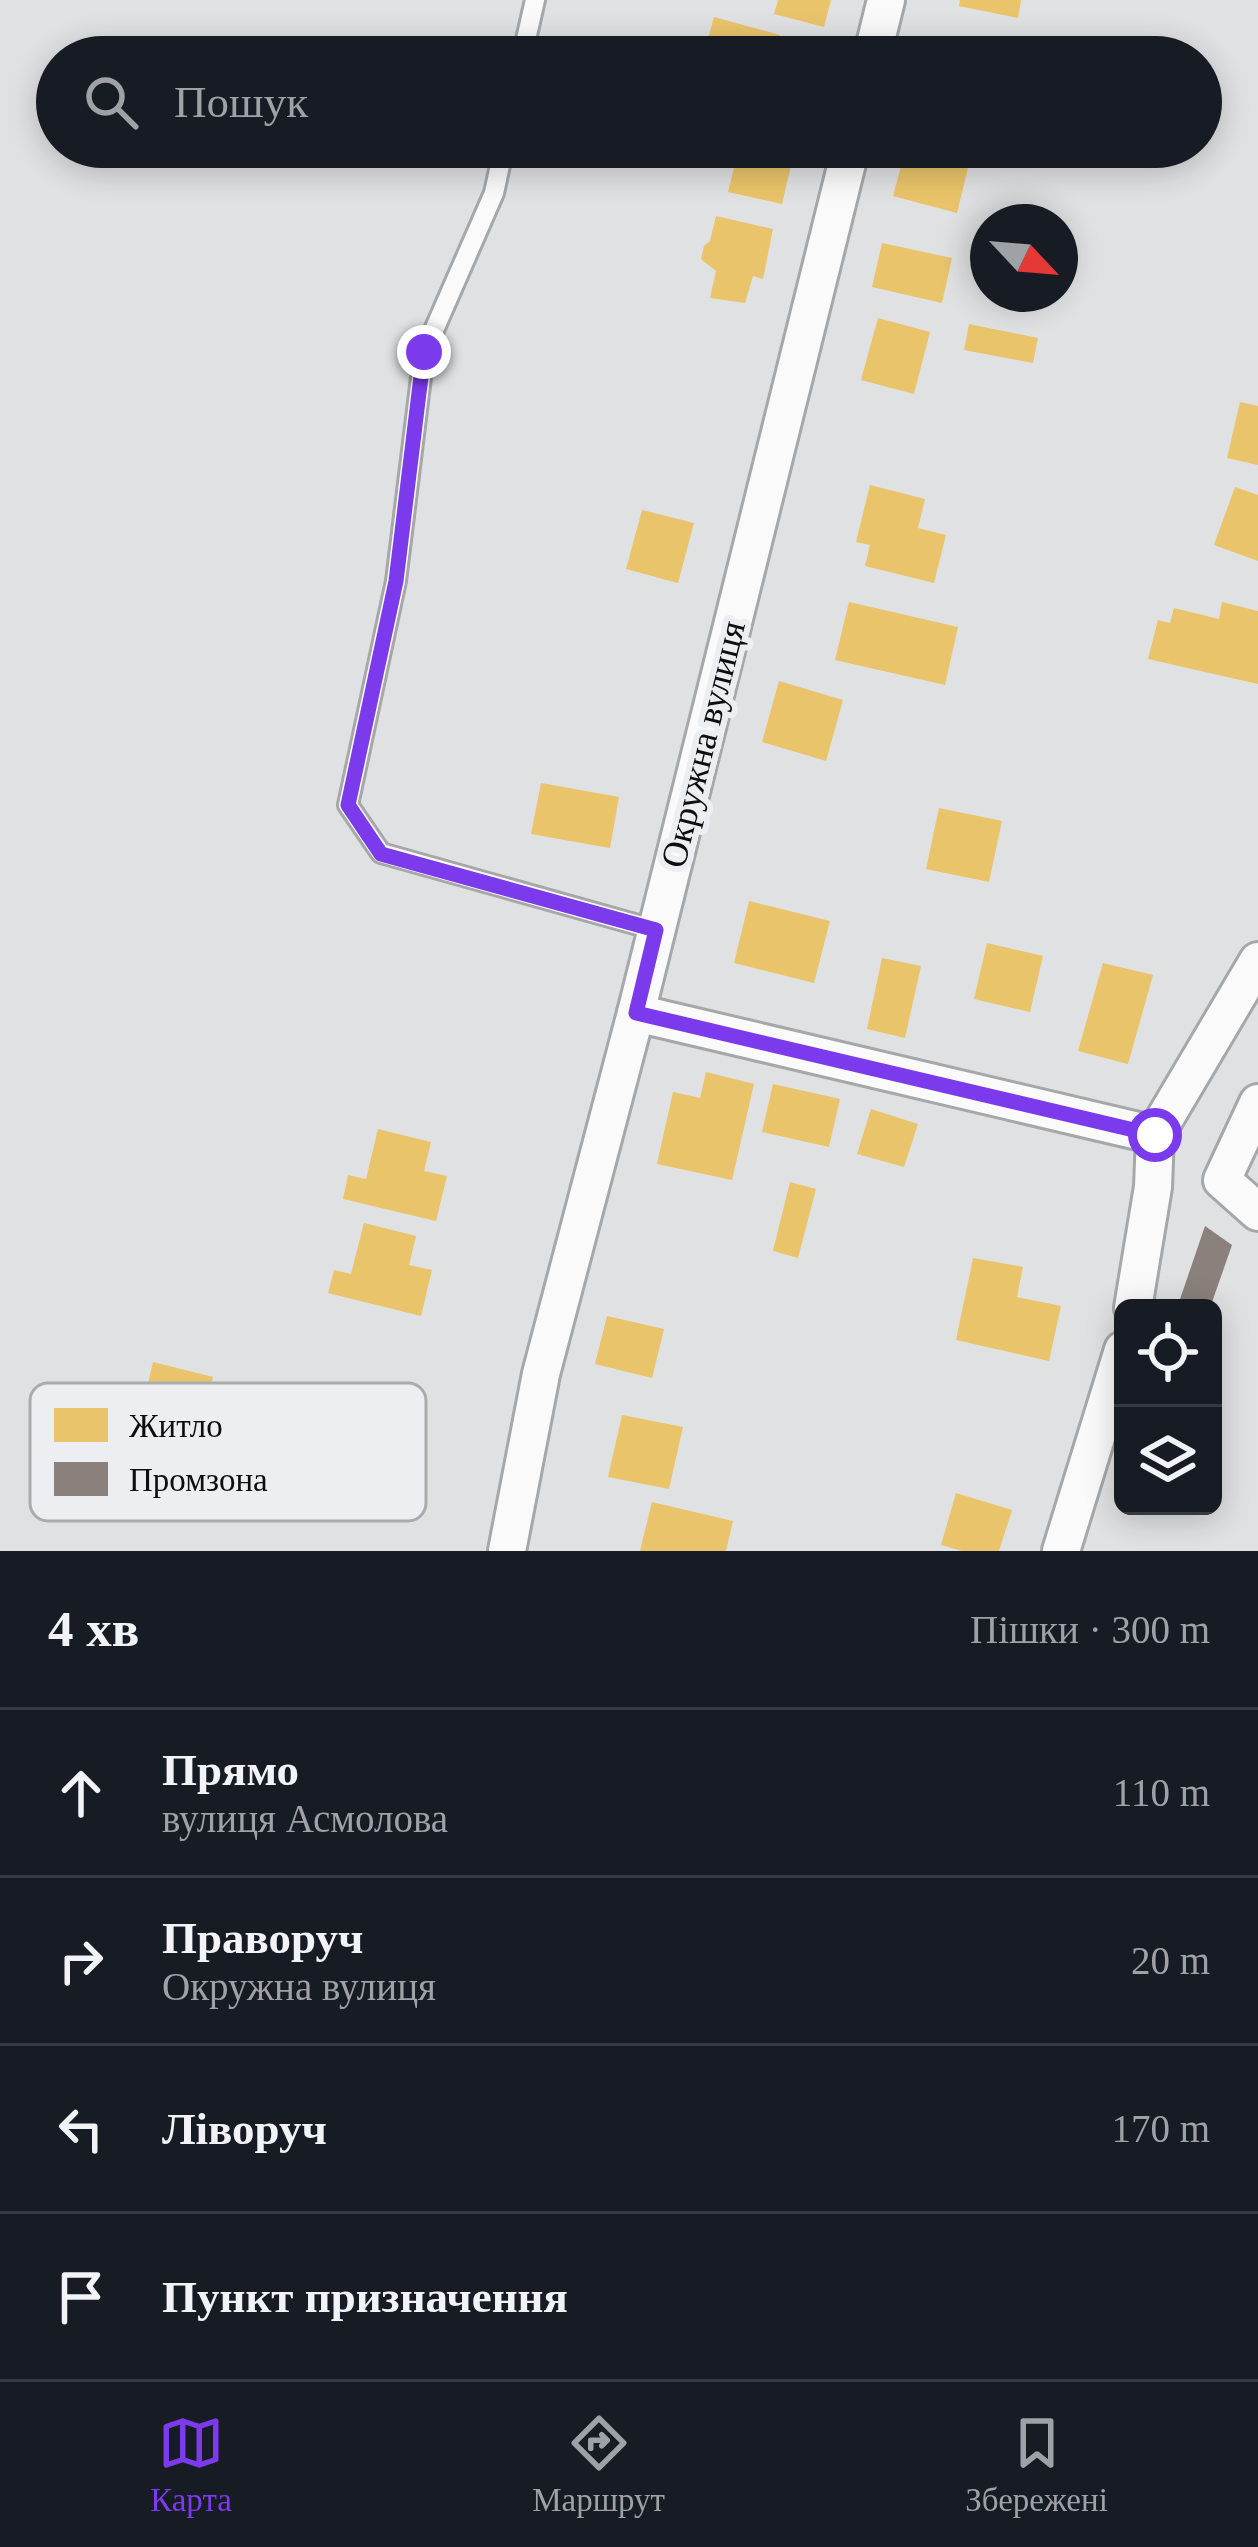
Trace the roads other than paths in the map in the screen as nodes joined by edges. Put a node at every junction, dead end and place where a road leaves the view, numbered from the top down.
1 (535, 0) edge
2 (886, 0) edge
3 (527, 36) edge
4 (877, 36) edge
5 (499, 168) edge
6 (845, 168) edge
7 (656, 930) junction
8 (1258, 961) edge
9 (636, 1013) junction
10 (1258, 1103) edge
11 (1155, 1135) junction
12 (1258, 1212) edge
13 (1134, 1299) edge
14 (1114, 1379) edge
15 (507, 1551) edge
16 (1061, 1551) edge

1 - 3 lane
2 - 4 street
5 - 7 lane
6 - 7 street, Окружна вулиця
7 - 9 street, Окружна вулиця
8 - 11 street
9 - 11 street
9 - 15 street, Окружна вулиця
10 - 12 street
11 - 13 street
14 - 16 street

